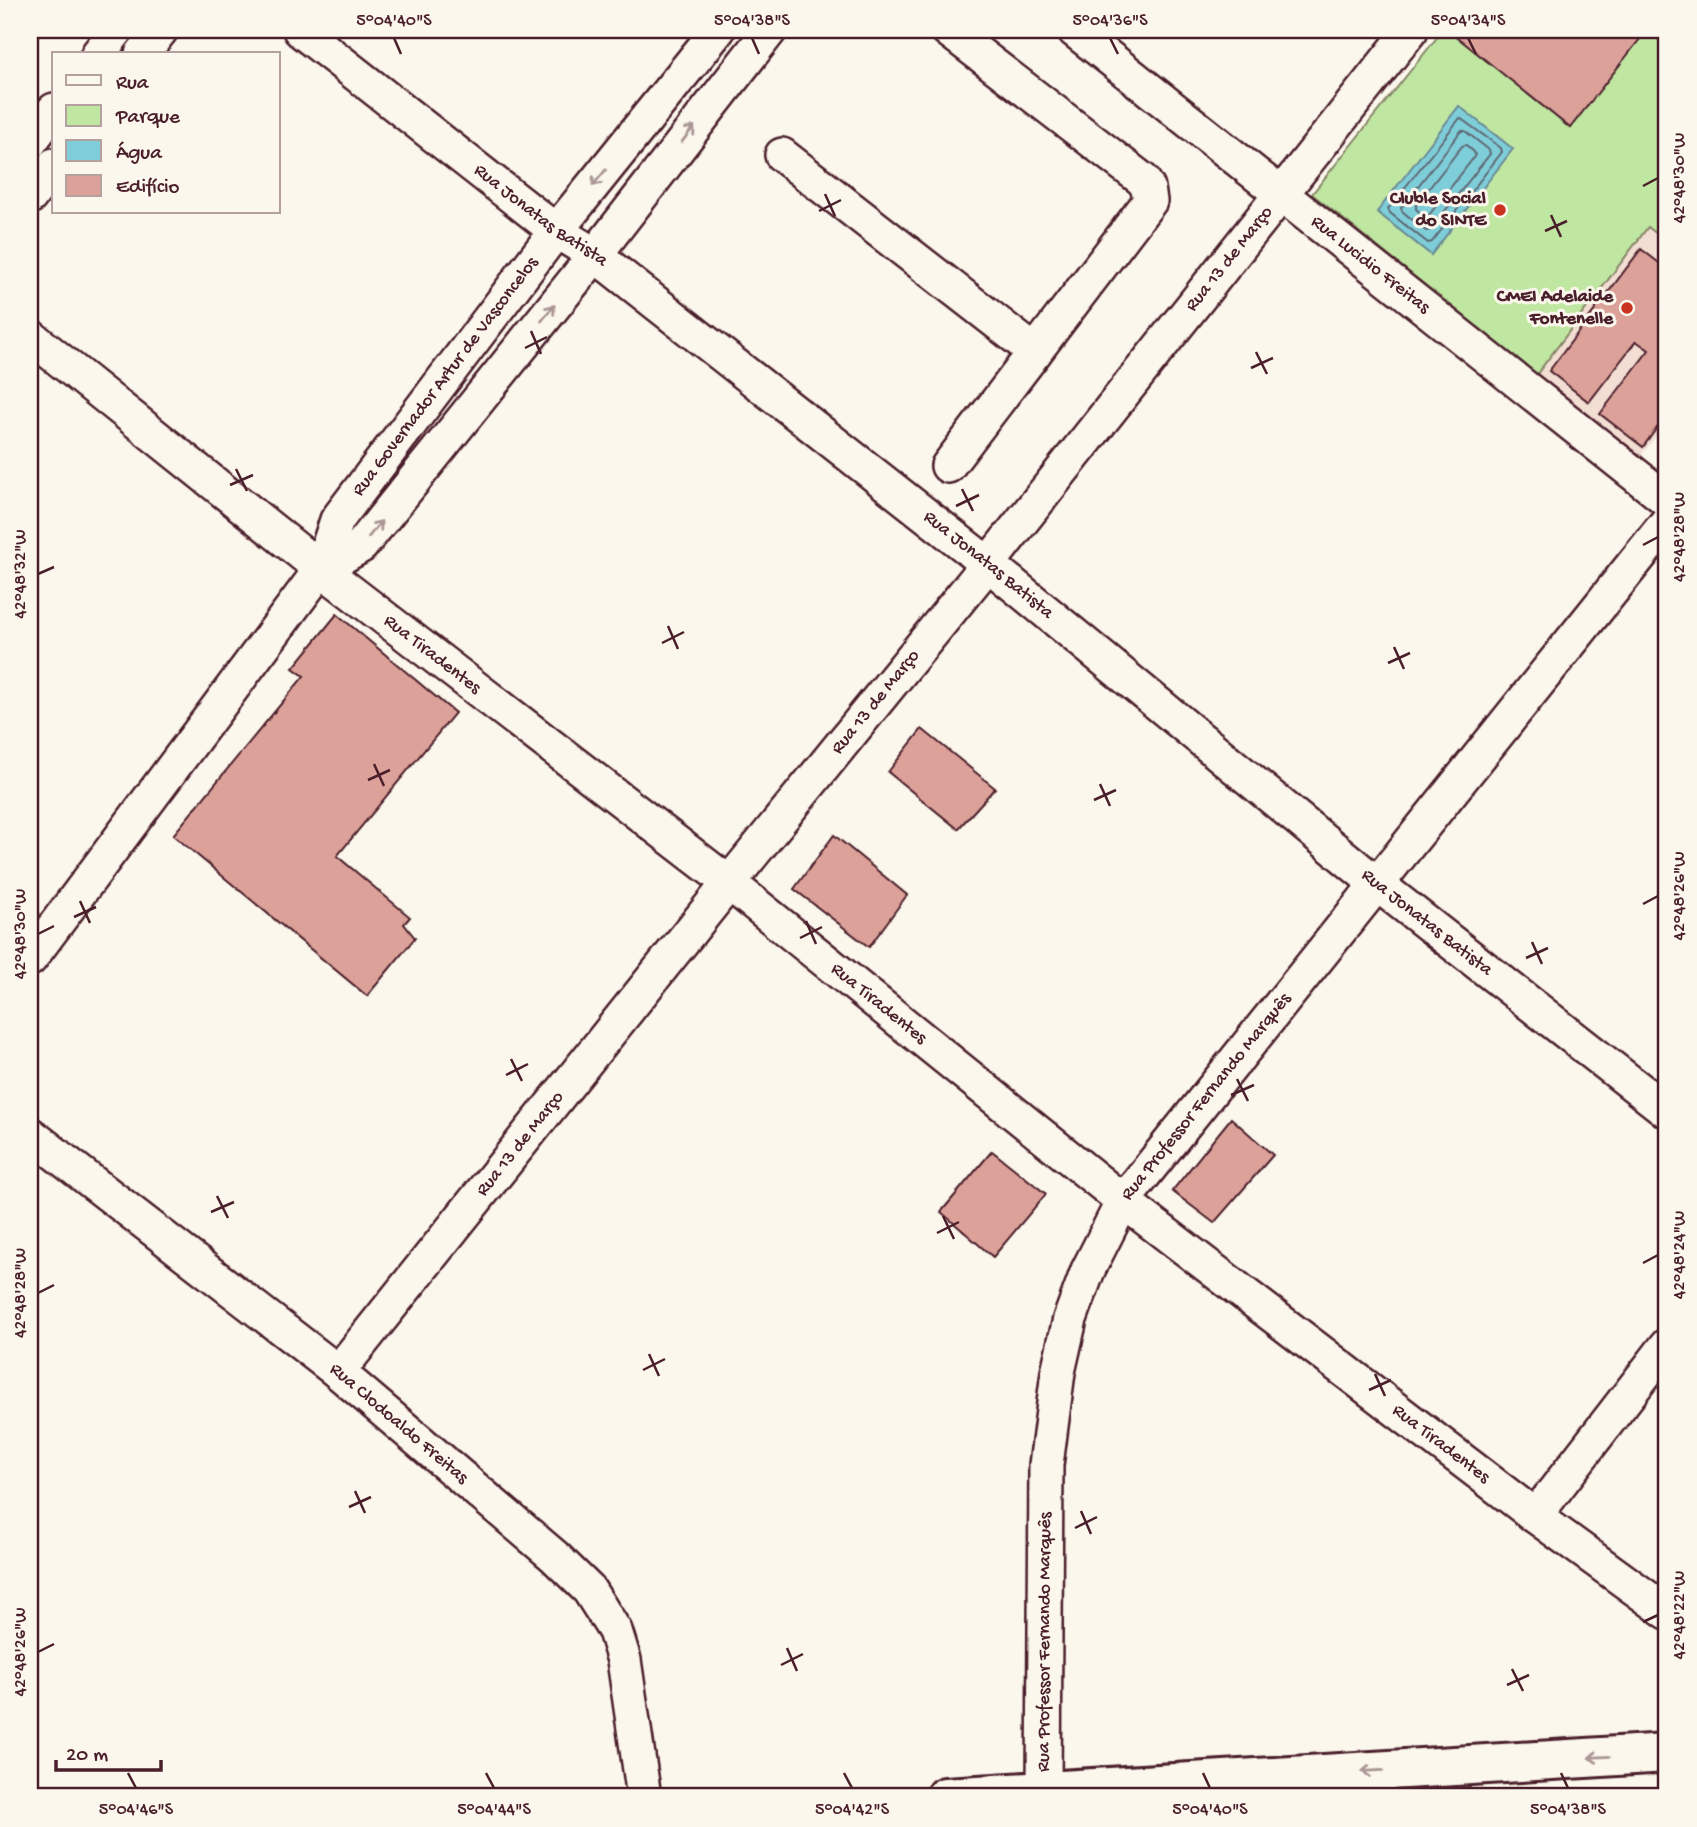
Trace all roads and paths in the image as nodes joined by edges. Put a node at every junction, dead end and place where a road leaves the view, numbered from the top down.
1 (117, 30) edge
2 (161, 30) edge
3 (300, 30) edge
4 (718, 30) edge
5 (770, 30) edge
6 (948, 30) edge
7 (1074, 30) edge
8 (1411, 30) edge
9 (100, 52) edge
10 (144, 52) edge
11 (52, 113) edge
12 (30, 142) edge
13 (782, 155) dead end
14 (52, 168) edge
15 (1280, 194) junction
16 (30, 197) edge
17 (556, 231) junction
18 (595, 255) junction
19 (30, 335) edge
20 (1035, 352) junction
21 (948, 466) dead end
22 (1667, 500) edge
23 (1667, 522) edge
24 (988, 564) junction
25 (321, 569) junction
26 (729, 883) junction
27 (1377, 884) junction
28 (30, 959) edge
29 (1667, 1111) edge
30 (30, 1134) edge
31 (1123, 1201) junction
32 (1667, 1345) edge
33 (338, 1372) junction
34 (1535, 1516) junction
35 (1667, 1612) edge
36 (1667, 1753) edge
37 (1286, 1787) edge
38 (1044, 1791) junction
39 (644, 1797) edge
40 (945, 1797) edge

1 - 9 street
2 - 10 street
3 - 17 street, Rua Jonatas Batista
4 -> 17 street, Rua Governador Artur de Vasconcelos
18 -> 5 street, Rua Governador Artur de Vasconcelos
6 - 20 street
7 - 15 street, Rua Lucidio Freitas
8 - 15 street, Rua 13 de Março
11 - 12 street
13 - 20 street
14 - 16 street
15 - 22 street, Rua Lucidio Freitas
15 - 24 street, Rua 13 de Março
17 - 18 street, Rua Jonatas Batista
17 - 25 street, Rua Governador Artur de Vasconcelos
18 - 24 street, Rua Jonatas Batista
25 -> 18 street, Rua Governador Artur de Vasconcelos
19 - 25 street, Rua Tiradentes
20 - 21 street
23 - 27 street, Rua Professor Fernando Marquês
24 - 26 street, Rua 13 de Março
24 - 27 street, Rua Jonatas Batista
25 - 26 street, Rua Tiradentes
25 - 28 street, Rua Governador Artur de Vasconcelos
26 - 31 street, Rua Tiradentes
26 - 33 street, Rua 13 de Março
27 - 29 street, Rua Jonatas Batista
27 - 31 street, Rua Professor Fernando Marquês
30 - 33 street, Rua Clodoaldo Freitas
31 - 34 street, Rua Tiradentes
31 - 38 street, Rua Professor Fernando Marquês
32 - 34 street
33 - 39 street, Rua Clodoaldo Freitas
34 - 35 street, Rua Tiradentes
36 -> 37 street
37 - 38 street
38 - 40 street

